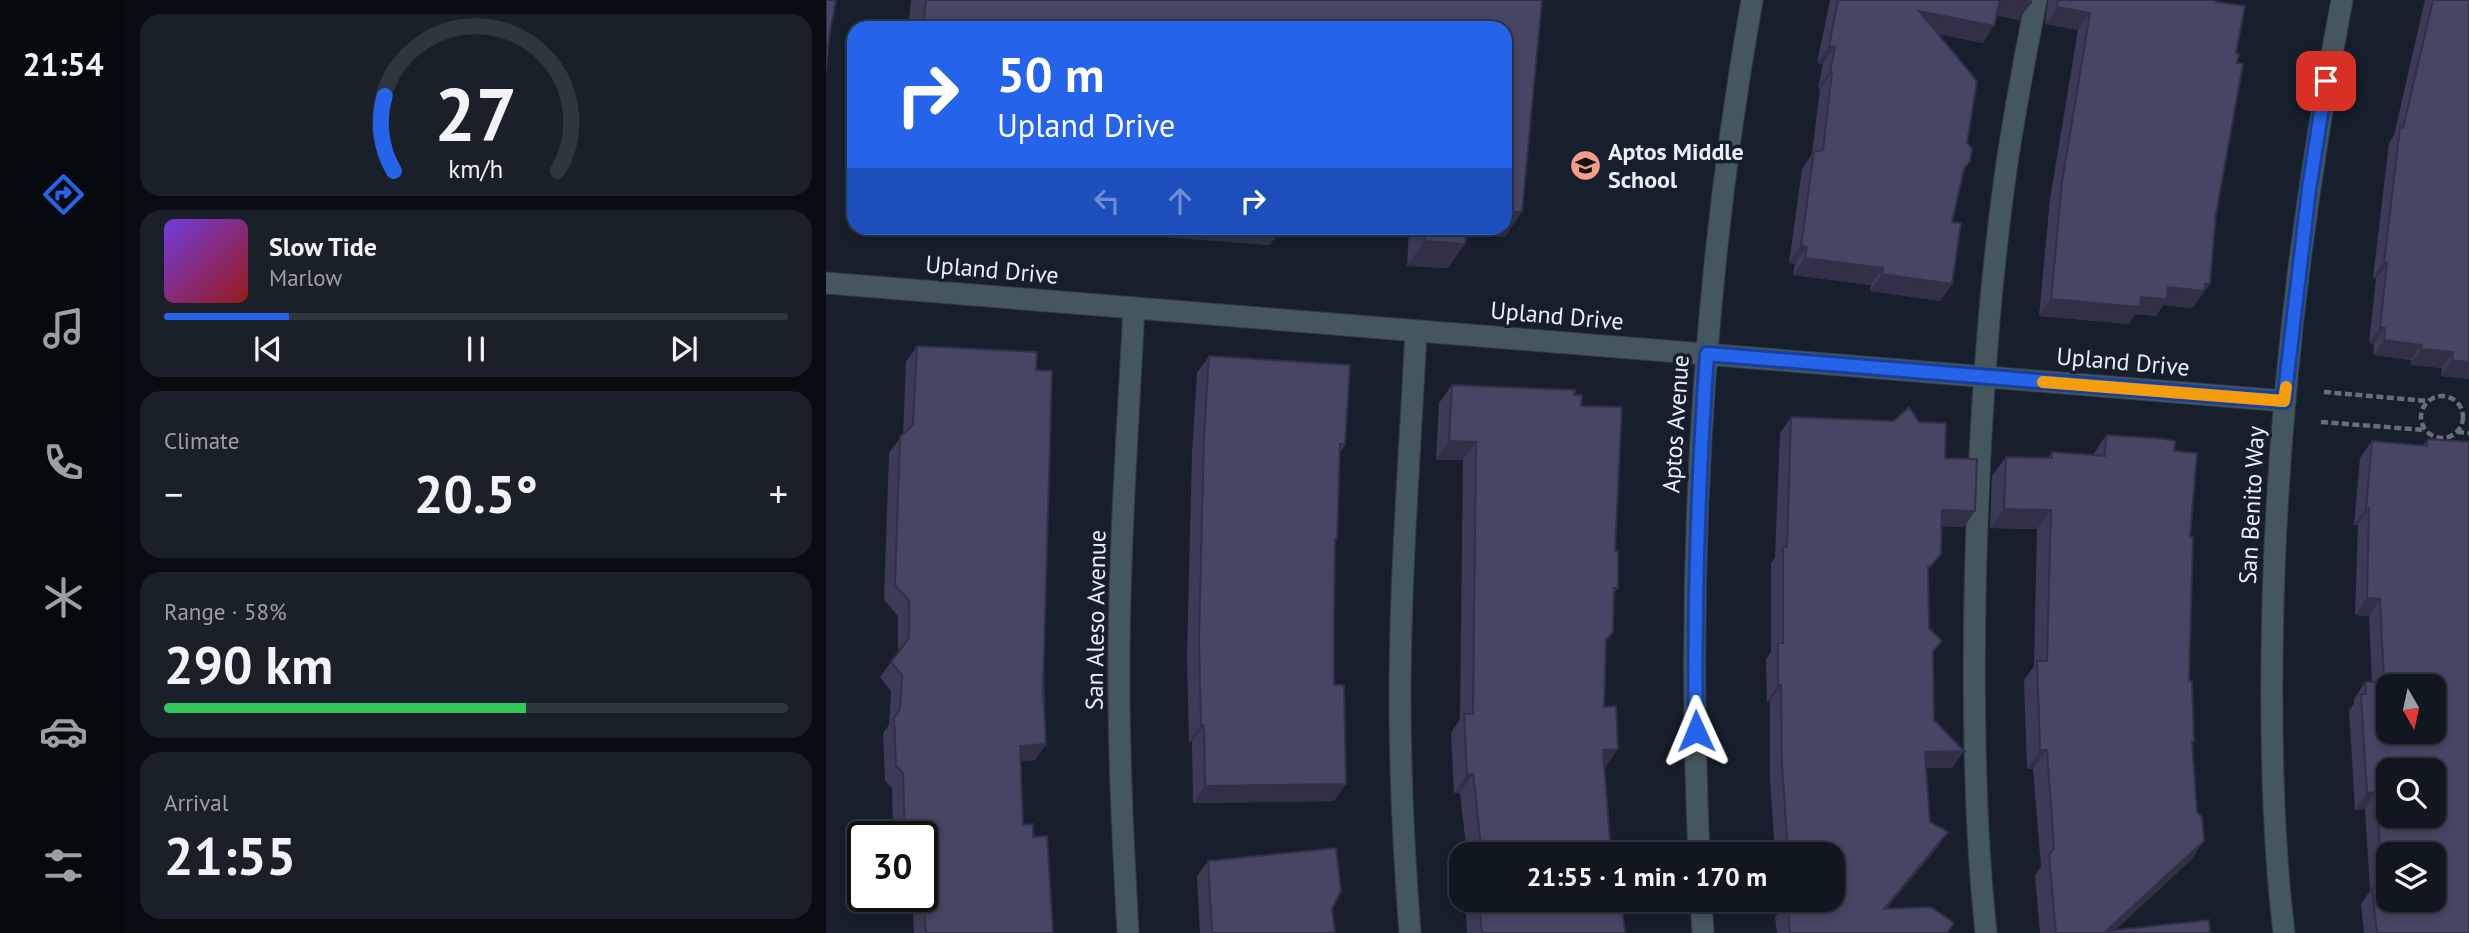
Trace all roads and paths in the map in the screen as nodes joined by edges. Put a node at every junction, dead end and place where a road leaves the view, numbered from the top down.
1 (1752, 0) edge
2 (2036, 0) edge
3 (2342, 0) edge
4 (826, 283) edge
5 (1134, 308) junction
6 (1416, 331) junction
7 (1707, 354) junction
8 (1985, 377) junction
9 (2427, 401) junction
10 (2285, 403) junction
11 (2459, 403) junction
12 (2469, 404) edge
13 (2425, 430) junction
14 (2457, 432) junction
15 (2469, 433) edge
16 (1699, 842) edge
17 (1702, 912) edge
18 (1128, 933) edge
19 (1409, 933) edge
20 (1703, 933) edge
21 (1986, 933) edge
22 (2284, 933) edge

1 - 7 street, Aptos Avenue
2 - 8 street
3 - 10 street, San Benito Way
4 - 5 street, Upland Drive
5 - 6 street, Upland Drive
5 - 18 street, San Aleso Avenue
6 - 7 street, Upland Drive
6 - 19 street
7 - 8 street, Upland Drive
7 - 16 street, Aptos Avenue
8 - 10 street, Upland Drive
8 - 21 street
9 - 10 path
9 - 11 path
9 - 13 path
10 - 13 path
10 - 22 street, San Benito Way
11 - 12 path
11 - 14 path
13 - 14 path
14 - 15 path
17 - 20 street

